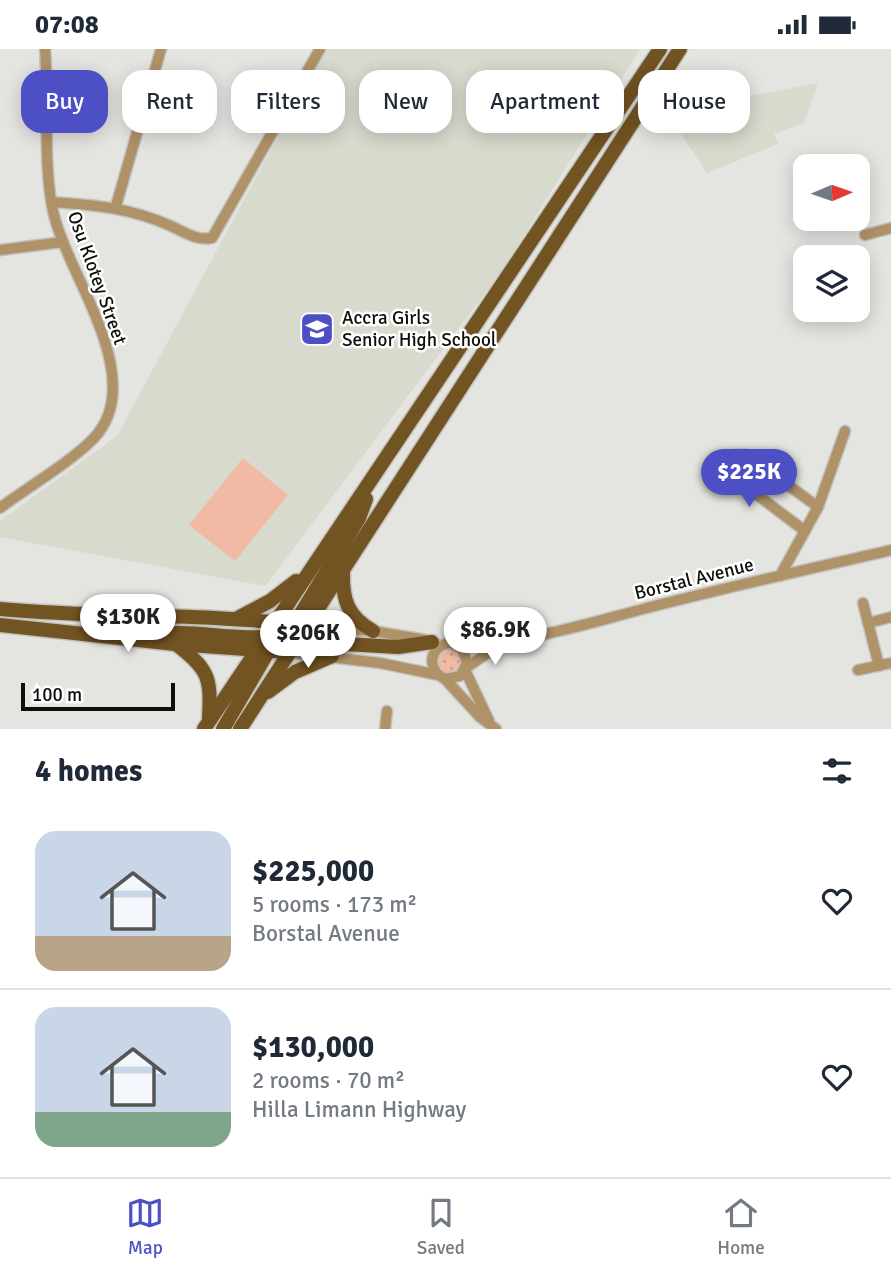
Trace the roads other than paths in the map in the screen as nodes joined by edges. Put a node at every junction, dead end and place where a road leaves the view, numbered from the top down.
1 (45, 49) edge
2 (161, 49) edge
3 (320, 49) edge
4 (660, 49) edge
5 (680, 49) edge
6 (52, 202) junction
7 (116, 206) junction
8 (891, 228) edge
9 (865, 235) dead end
10 (63, 242) junction
11 (0, 250) edge
12 (845, 431) dead end
13 (371, 484) junction
14 (818, 507) junction
15 (0, 508) edge
16 (805, 531) junction
17 (891, 550) edge
18 (343, 570) junction
19 (307, 571) junction
20 (780, 576) junction
21 (863, 603) dead end
22 (0, 609) edge
23 (891, 617) edge
24 (233, 620) junction
25 (867, 623) junction
26 (0, 625) edge
27 (373, 631) junction
28 (294, 636) junction
29 (137, 638) junction
30 (269, 640) junction
31 (505, 642) junction
32 (443, 643) junction
33 (175, 644) junction
34 (332, 656) junction
35 (891, 663) edge
36 (879, 666) junction
37 (466, 669) junction
38 (858, 670) dead end
39 (442, 677) junction
40 (261, 697) junction
41 (387, 712) dead end
42 (206, 724) edge
43 (494, 728) edge
44 (223, 729) edge
45 (240, 729) edge
46 (385, 729) edge

1 - 6 street, Osu Klotey Street
2 - 7 street
3 - 7 street
4 - 13 main road
5 - 18 main road
6 - 7 street
6 - 10 street, Osu Klotey Street
8 - 9 street
10 - 11 street
10 - 15 street, Osu Klotey Street
12 - 14 street
13 - 19 main road
13 - 28 main road
14 - 16 street
14 - 16 street
16 - 20 street
17 - 20 street, Borstal Avenue
18 - 27 main road
18 - 28 main road
19 - 24 main road
19 - 30 main road
20 - 31 street, Borstal Avenue
21 - 25 street
22 - 24 main road
23 - 25 street
24 - 30 main road
25 - 36 street
26 - 29 main road
27 - 28 street, Borstal Avenue
27 - 32 street, Borstal Avenue
28 - 30 main road
28 - 30 main road
28 - 32 main road
28 - 34 street
28 - 40 main road
29 - 30 main road
29 - 33 main road
30 - 33 main road
30 - 42 main road
30 - 44 main road
31 - 32 street, Borstal Avenue
31 - 37 street, Borstal Avenue
32 - 37 street
32 - 39 street
33 - 42 main road
34 - 39 street
34 - 40 main road
35 - 36 street
36 - 38 street
37 - 39 street
37 - 43 street
39 - 43 street
40 - 45 main road
41 - 46 street

